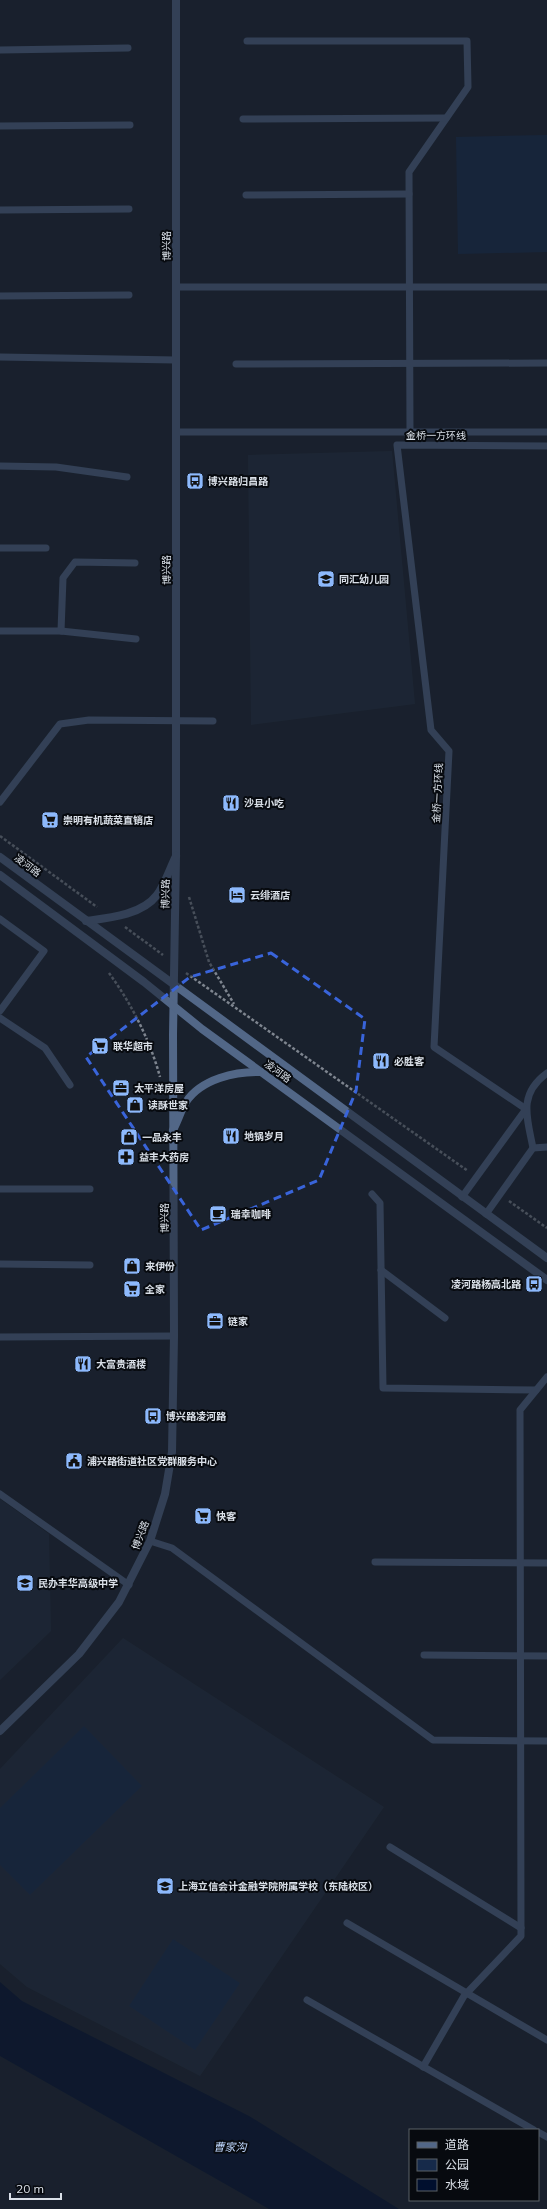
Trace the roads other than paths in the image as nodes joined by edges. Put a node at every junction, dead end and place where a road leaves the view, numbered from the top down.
1 (176, 0) edge
2 (247, 41) dead end
3 (128, 48) dead end
4 (0, 50) edge
5 (446, 118) junction
6 (243, 119) dead end
7 (130, 125) dead end
8 (0, 126) edge
9 (409, 194) junction
10 (246, 195) dead end
11 (129, 209) dead end
12 (0, 210) edge
13 (176, 287) junction
14 (410, 287) junction
15 (547, 287) edge
16 (129, 295) dead end
17 (0, 296) edge
18 (0, 357) edge
19 (176, 360) junction
20 (410, 363) junction
21 (547, 363) edge
22 (236, 364) dead end
23 (176, 432) junction
24 (410, 432) junction
25 (547, 432) edge
26 (547, 446) edge
27 (0, 466) edge
28 (127, 477) dead end
29 (0, 548) edge
30 (46, 548) dead end
31 (135, 563) dead end
32 (0, 631) edge
33 (61, 631) junction
34 (136, 639) dead end
35 (176, 720) junction
36 (213, 721) dead end
37 (0, 802) edge
38 (176, 856) junction
39 (0, 857) edge
40 (0, 874) edge
41 (0, 918) edge
42 (86, 921) junction
43 (173, 985) junction
44 (173, 1006) junction
45 (1, 1008) edge
46 (0, 1018) edge
47 (261, 1072) junction
48 (547, 1073) edge
49 (70, 1085) dead end
50 (526, 1109) junction
51 (173, 1130) junction
52 (547, 1147) edge
53 (533, 1148) junction
54 (0, 1189) edge
55 (90, 1189) dead end
56 (372, 1194) dead end
57 (462, 1197) junction
58 (486, 1214) junction
59 (547, 1258) edge
60 (0, 1264) edge
61 (90, 1264) dead end
62 (381, 1270) junction
63 (547, 1280) edge
64 (445, 1318) dead end
65 (174, 1336) junction
66 (0, 1337) edge
67 (547, 1377) edge
68 (536, 1390) junction
69 (0, 1494) edge
70 (150, 1541) junction
71 (375, 1562) dead end
72 (520, 1563) junction
73 (547, 1563) edge
74 (129, 1585) junction
75 (424, 1655) dead end
76 (521, 1656) junction
77 (547, 1656) edge
78 (0, 1731) edge
79 (521, 1741) junction
80 (547, 1741) edge
81 (390, 1847) dead end
82 (347, 1923) dead end
83 (521, 1928) junction
84 (467, 1993) junction
85 (307, 2000) dead end
86 (547, 2040) edge
87 (423, 2067) junction
88 (532, 2129) edge

1 - 13 street, 博兴路
2 - 5 lane
3 - 4 lane
5 - 6 lane
5 - 9 lane
7 - 8 lane
9 - 10 lane
9 - 14 lane
11 - 12 lane
13 - 14 lane
13 - 19 street, 博兴路
14 - 15 lane
14 - 20 lane
16 - 17 lane
18 - 19 lane
19 - 23 street, 博兴路
20 - 21 lane
20 - 22 lane
20 - 24 lane
23 - 24 lane
23 - 35 street, 博兴路
24 - 25 lane
26 - 50 lane, 金桥一方环线
27 - 28 lane
29 - 30 lane
31 - 33 lane
32 - 33 lane
33 - 34 lane
35 - 36 lane
35 - 37 lane
35 - 38 street, 博兴路
38 - 42 street
38 - 43 street, 博兴路
39 - 42 street, 凌河路
40 - 44 street, 凌河路
41 - 45 lane
42 - 43 street, 凌河路
43 - 44 street, 博兴路
43 - 57 street, 凌河路
44 - 47 street, 凌河路
44 - 51 street, 博兴路
46 - 49 lane
47 - 51 street
47 - 63 street, 凌河路
48 - 50 lane
50 - 53 lane
50 - 57 lane
51 - 65 street, 博兴路
52 - 53 lane
53 - 58 lane
54 - 55 lane
56 - 62 lane
57 - 58 street, 凌河路
58 - 59 street, 凌河路
60 - 61 lane
62 - 64 lane
62 - 68 lane
65 - 66 lane
65 - 70 street, 博兴路
67 - 68 lane
68 - 72 lane
69 - 74 lane
70 - 74 street, 博兴路
70 - 79 lane
71 - 72 lane
72 - 73 lane
72 - 76 lane
74 - 78 street, 博兴路
75 - 76 lane
76 - 77 lane
76 - 79 lane
79 - 80 lane
79 - 83 lane
81 - 83 lane
82 - 84 lane
83 - 84 lane
84 - 86 lane
84 - 87 lane
85 - 87 lane
87 - 88 lane

